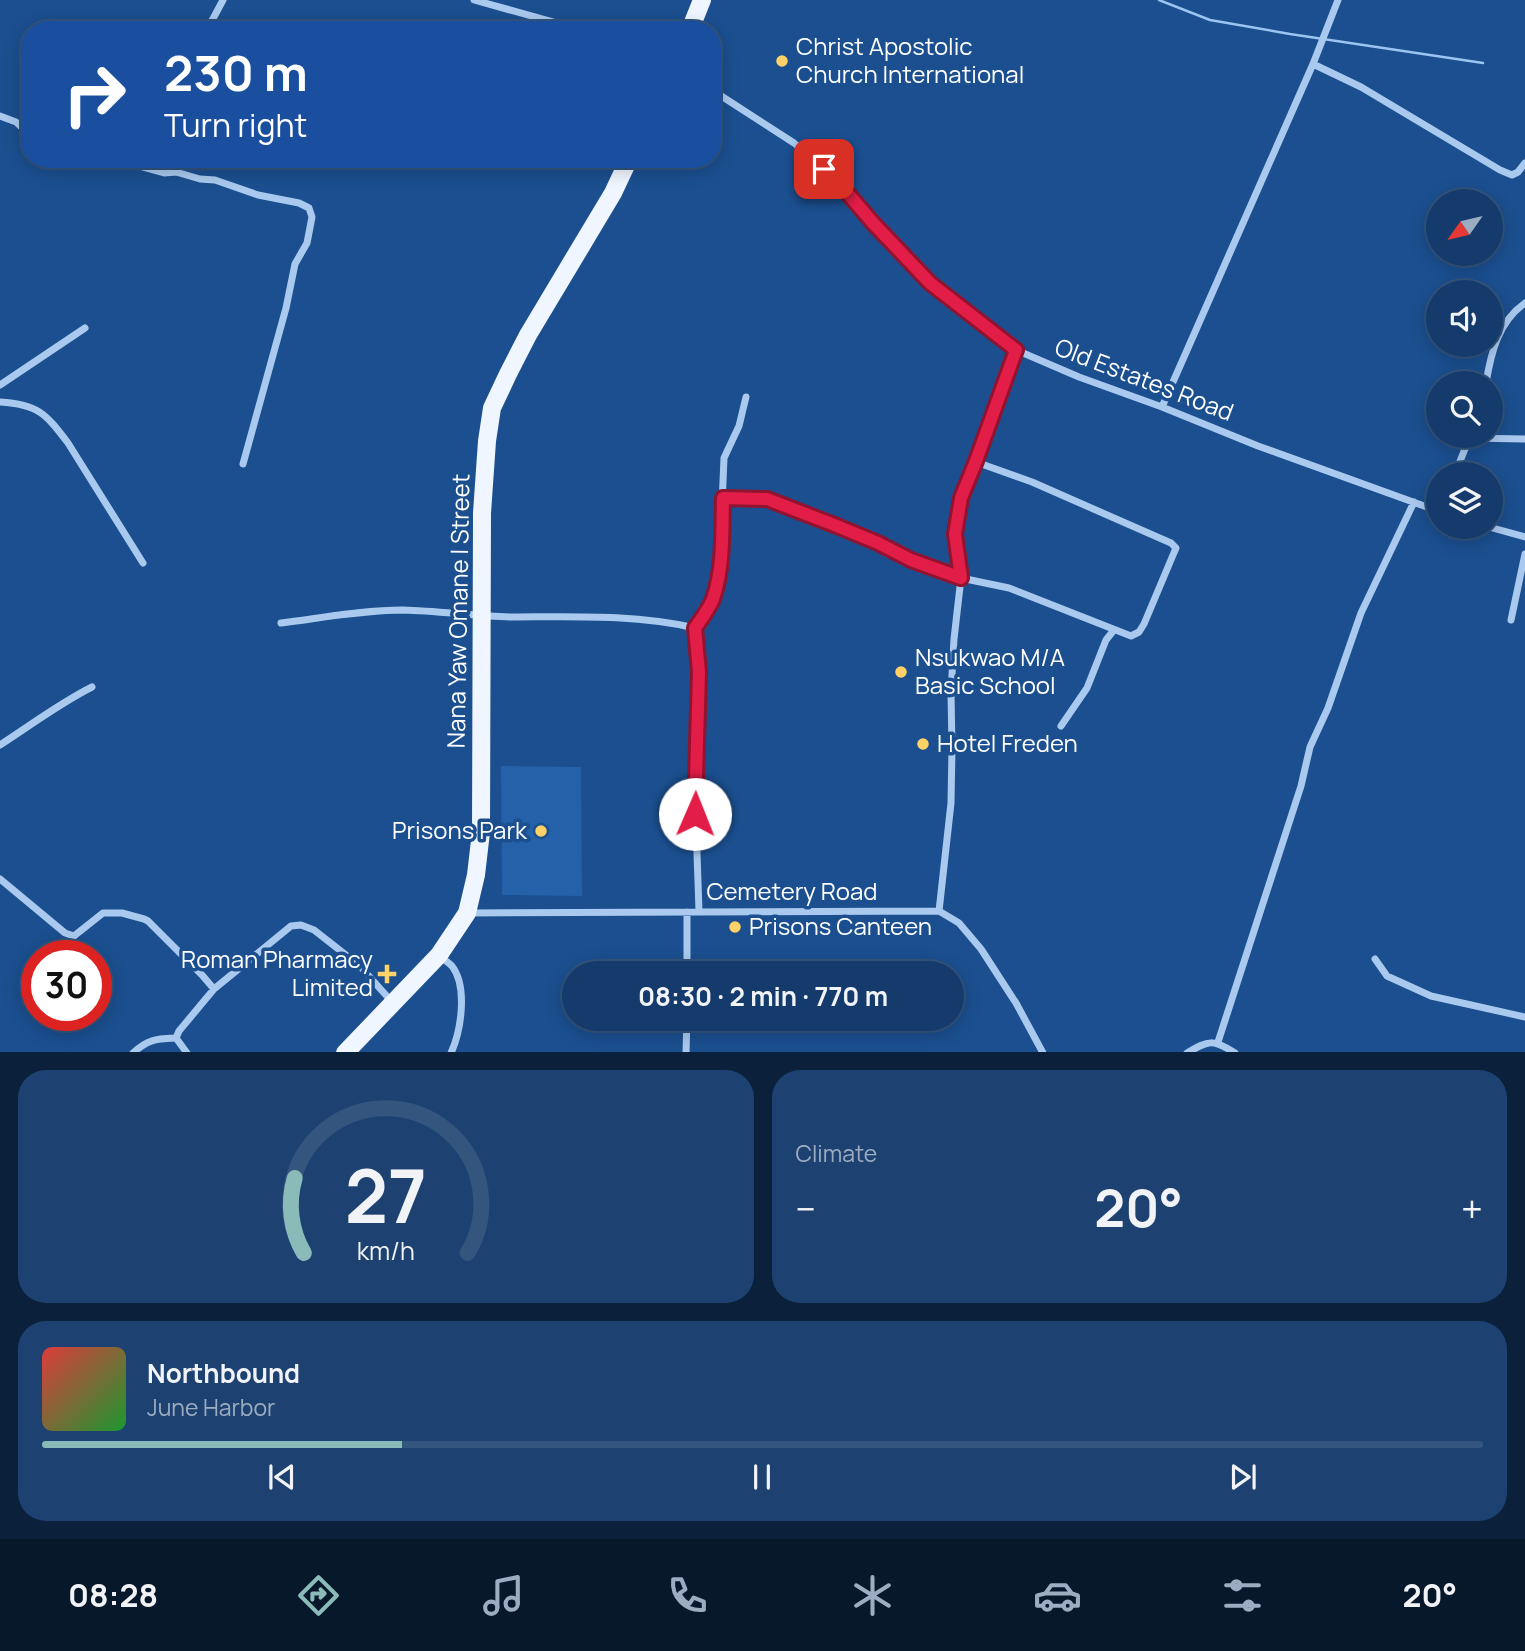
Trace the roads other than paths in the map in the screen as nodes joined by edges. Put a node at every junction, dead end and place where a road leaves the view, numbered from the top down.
1 (223, 0) edge
2 (474, 0) edge
3 (702, 0) edge
4 (1338, 0) edge
5 (212, 21) edge
6 (550, 21) edge
7 (694, 21) edge
8 (1313, 64) junction
9 (721, 96) edge
10 (0, 116) edge
11 (21, 127) edge
12 (1525, 163) edge
13 (146, 168) edge
14 (177, 168) edge
15 (625, 168) edge
16 (176, 172) junction
17 (1525, 303) edge
18 (85, 328) dead end
19 (1016, 350) junction
20 (1488, 371) edge
21 (0, 385) edge
22 (746, 397) dead end
23 (0, 402) edge
24 (1162, 407) junction
25 (1503, 438) edge
26 (1525, 439) edge
27 (976, 461) junction
28 (243, 464) dead end
29 (723, 498) junction
30 (1414, 502) junction
31 (1426, 506) edge
32 (1503, 531) edge
33 (1525, 537) edge
34 (1525, 554) edge
35 (143, 563) dead end
36 (961, 578) junction
37 (482, 616) junction
38 (1511, 620) dead end
39 (281, 623) dead end
40 (695, 628) junction
41 (1114, 630) junction
42 (92, 687) dead end
43 (1061, 726) dead end
44 (0, 745) edge
45 (0, 879) edge
46 (699, 911) junction
47 (939, 911) junction
48 (687, 912) junction
49 (467, 913) junction
50 (439, 955) junction
51 (1375, 958) dead end
52 (687, 961) edge
53 (214, 989) junction
54 (392, 1002) junction
55 (1525, 1017) edge
56 (687, 1031) edge
57 (176, 1038) junction
58 (1218, 1042) junction
59 (133, 1052) edge
60 (187, 1052) edge
61 (345, 1052) edge
62 (451, 1052) edge
63 (686, 1052) edge
64 (1043, 1052) edge
65 (1187, 1052) edge
66 (1235, 1052) edge

1 - 5 street
2 - 6 street
3 - 7 main road
4 - 8 street
8 - 12 street
8 - 24 street
9 - 19 street, Old Estates Road
10 - 11 street
13 - 16 street
14 - 16 street
15 - 37 main road, Nana Yaw Omane I Street
16 - 28 street
17 - 20 street
18 - 21 street
19 - 24 street, Old Estates Road
19 - 27 street
22 - 29 street
23 - 35 street
24 - 30 street, Old Estates Road
25 - 26 street
27 - 36 street
27 - 41 street
29 - 36 street
29 - 40 street
30 - 31 street, Old Estates Road
30 - 58 street
32 - 33 street
34 - 38 street
36 - 41 street
36 - 47 street
37 - 39 street
37 - 40 street
37 - 49 main road, Nana Yaw Omane I Street
40 - 46 street
41 - 43 street
42 - 44 street
45 - 53 street
46 - 47 street, Cemetery Road
46 - 48 street, Cemetery Road
47 - 64 street
48 - 49 street, Cemetery Road
48 - 52 street
49 - 50 main road, Nana Yaw Omane I Street
50 - 54 main road, Nana Yaw Omane I Street
50 - 62 street
51 - 55 street
53 - 54 street
53 - 57 street
54 - 61 main road, Nana Yaw Omane I Street
56 - 63 street
57 - 59 street
57 - 60 street
58 - 65 street
58 - 66 street

